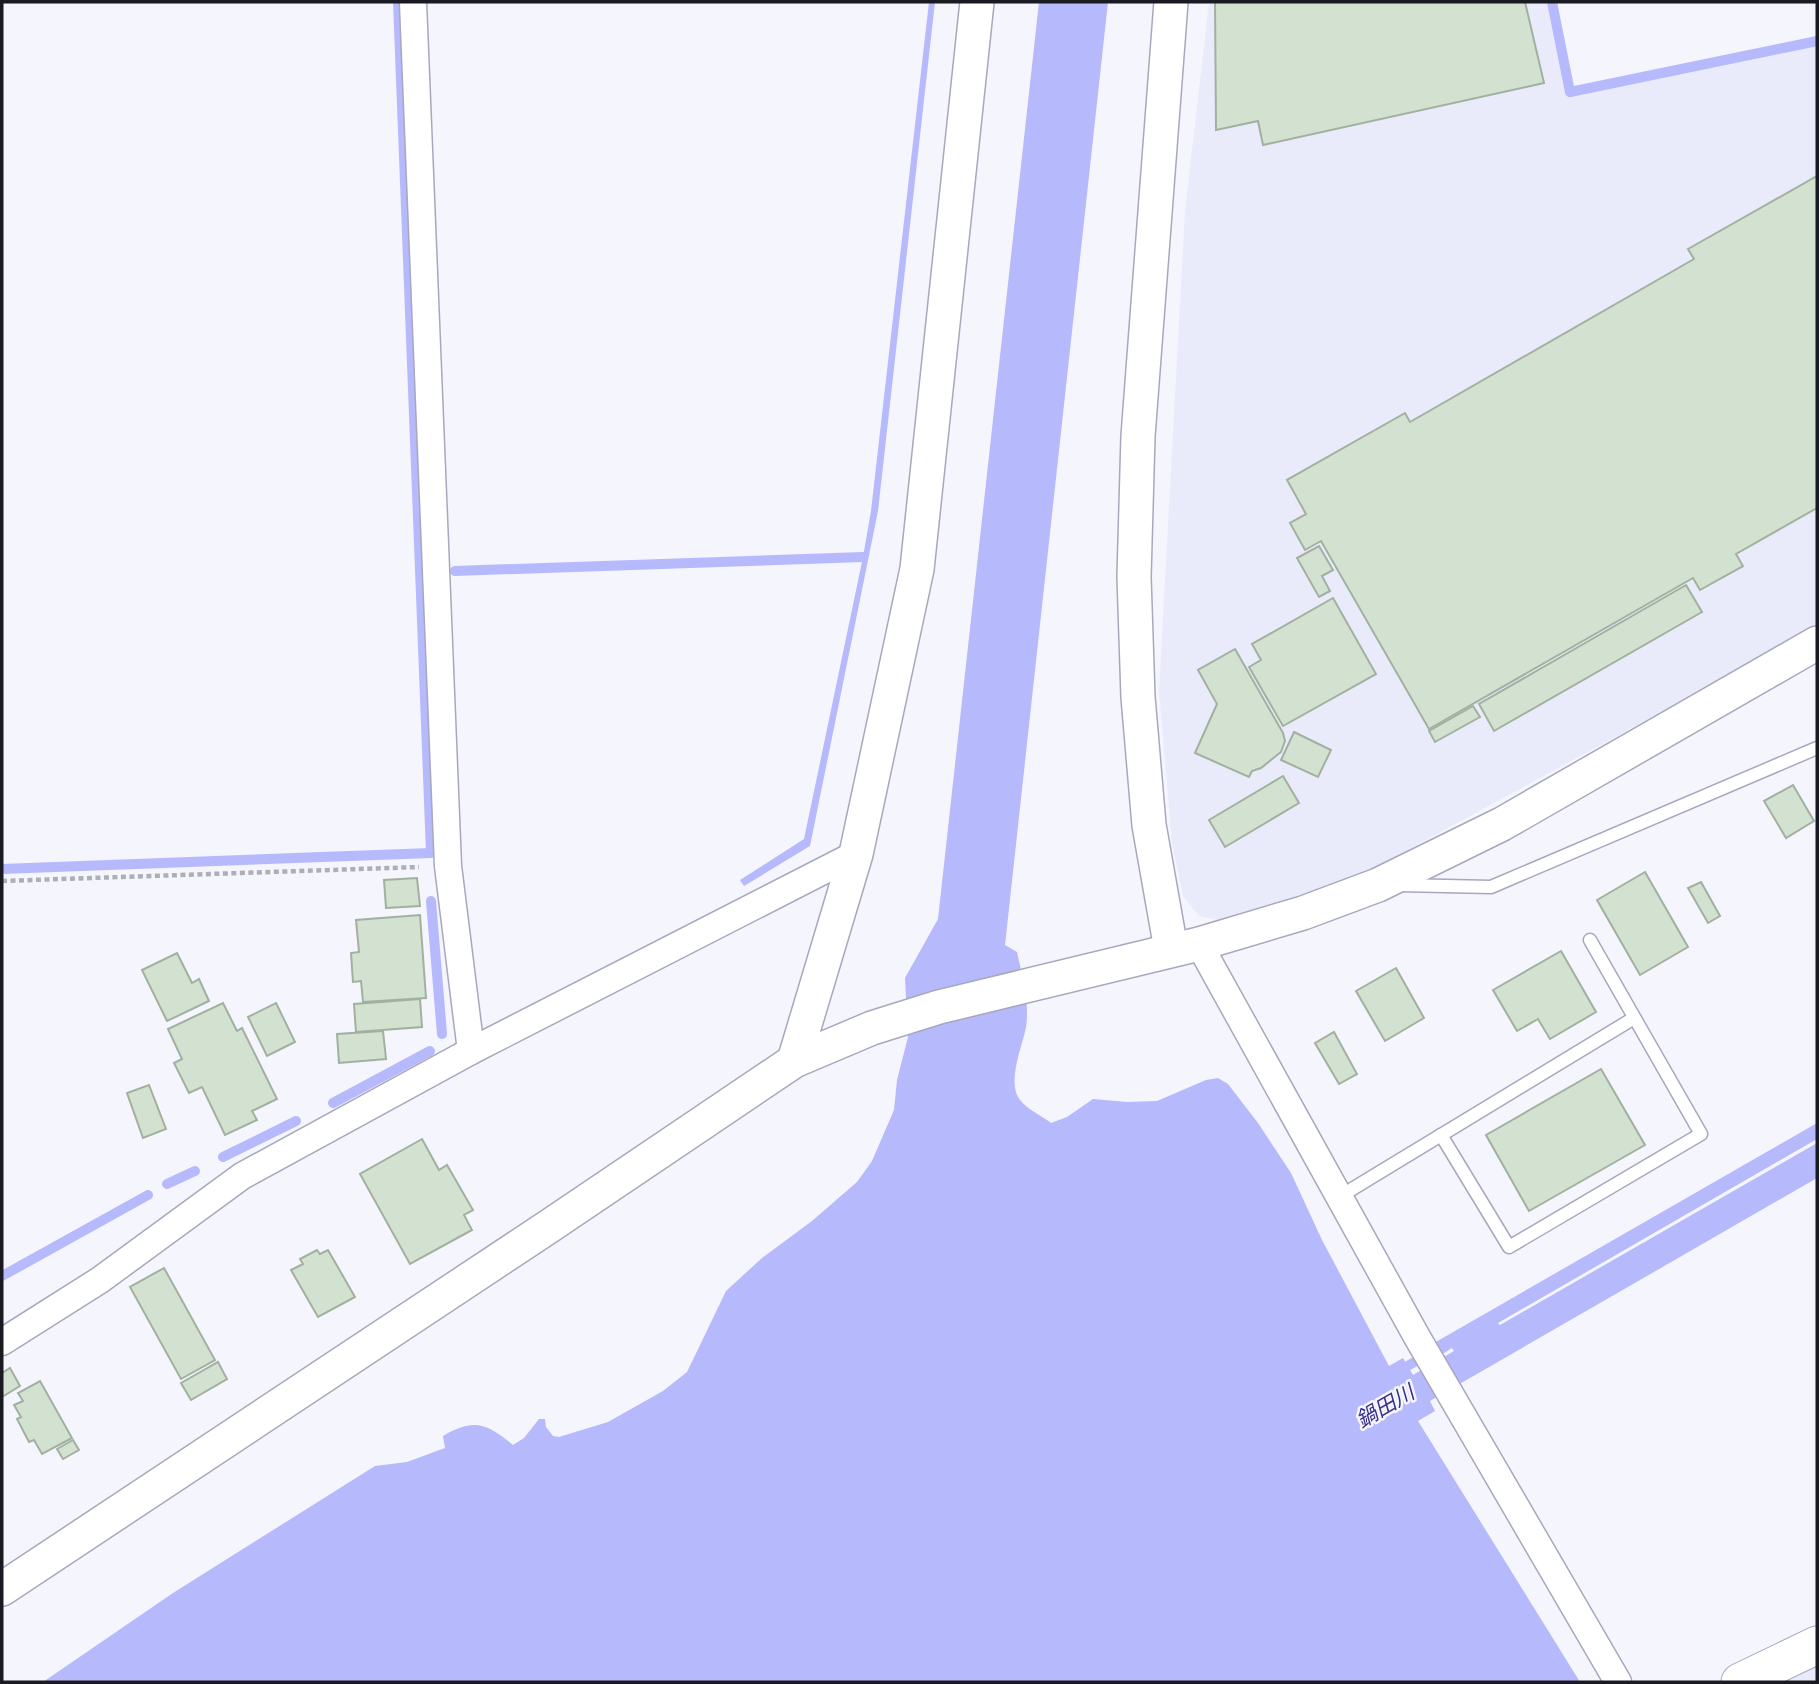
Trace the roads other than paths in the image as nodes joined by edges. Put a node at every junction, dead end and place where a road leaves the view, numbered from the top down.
1 (413, 2) edge
2 (977, 2) edge
3 (1171, 2) edge
4 (1817, 643) edge
5 (1817, 748) edge
6 (856, 854) junction
7 (1378, 885) junction
8 (1590, 940) dead end
9 (1185, 946) junction
10 (1634, 1018) junction
11 (471, 1051) junction
12 (794, 1061) junction
13 (1441, 1135) junction
14 (1339, 1197) junction
15 (2, 1342) edge
16 (2, 1589) edge
17 (1817, 1645) edge
18 (1618, 1682) edge
19 (1740, 1682) edge

1 - 11 street
2 - 6 street
3 - 9 street
4 - 7 street
5 - 7 lane
6 - 11 street
6 - 12 street
7 - 9 street
8 - 10 lane
9 - 12 street
9 - 14 street
10 - 13 lane
10 - 13 lane
11 - 15 street
12 - 16 street
13 - 14 lane
14 - 18 street
17 - 19 main road

